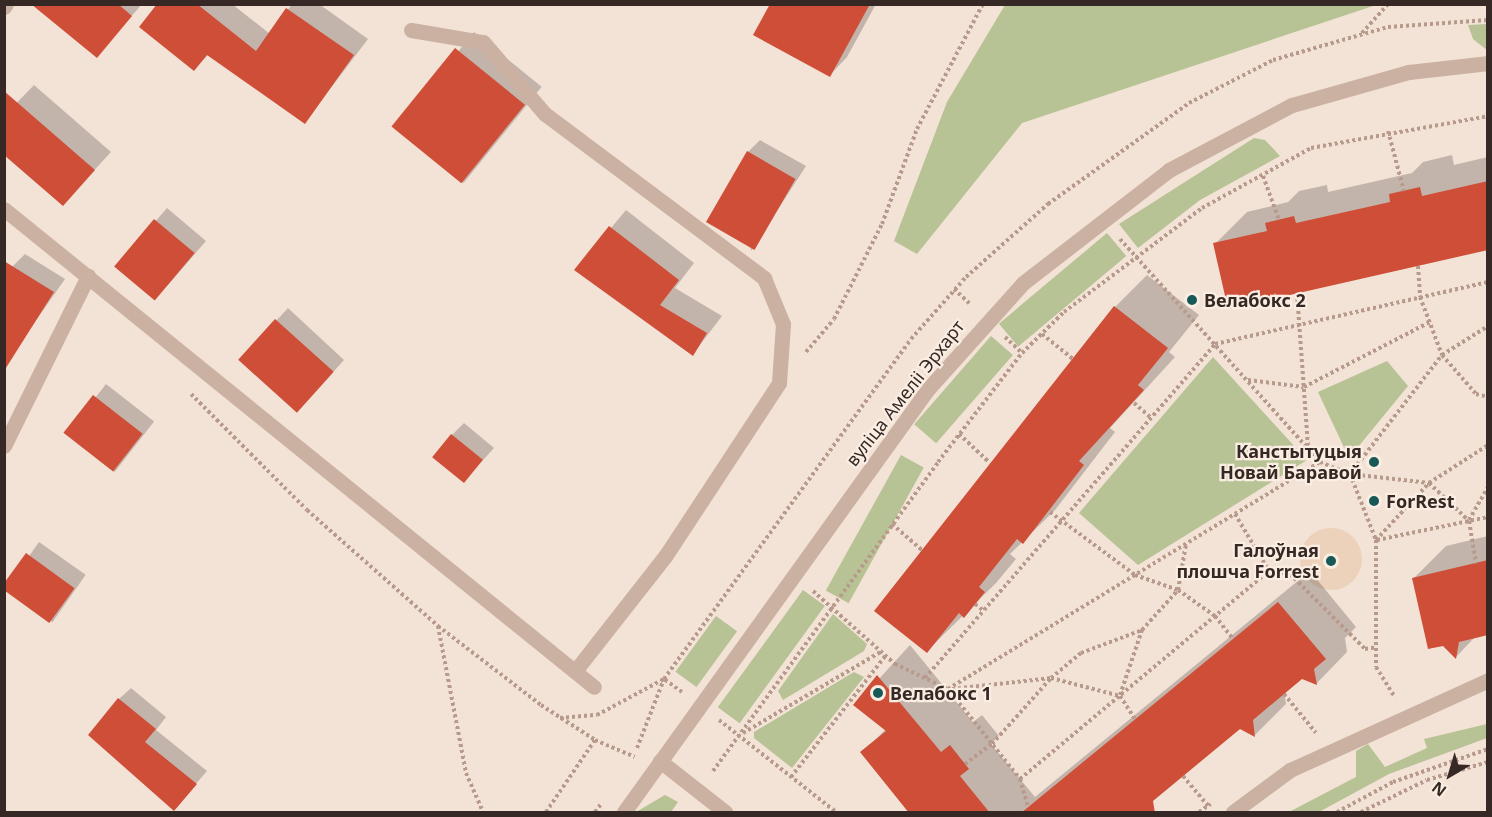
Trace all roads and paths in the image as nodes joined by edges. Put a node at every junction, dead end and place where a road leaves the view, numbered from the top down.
1 (983, 4) edge
2 (1388, 4) edge
3 (411, 30) dead end
4 (1362, 34) dead end
5 (1488, 63) edge
6 (1488, 116) edge
7 (1388, 131) junction
8 (1263, 176) junction
9 (1404, 191) dead end
10 (4, 209) edge
11 (1102, 218) junction
12 (1279, 220) dead end
13 (1136, 260) junction
14 (1418, 266) dead end
15 (88, 276) junction
16 (1488, 282) edge
17 (1297, 293) dead end
18 (1420, 297) junction
19 (1430, 322) junction
20 (1299, 325) junction
21 (1488, 326) edge
22 (1042, 334) junction
23 (1215, 344) junction
24 (185, 355) junction
25 (1442, 355) junction
26 (1073, 358) dead end
27 (1247, 380) junction
28 (779, 383) junction
29 (1304, 387) junction
30 (1488, 397) edge
31 (1134, 403) dead end
32 (1151, 418) junction
33 (959, 434) junction
34 (1488, 445) edge
35 (4, 446) edge
36 (1308, 448) junction
37 (1320, 462) junction
38 (990, 463) dead end
39 (1350, 474) junction
40 (1429, 483) junction
41 (1488, 487) edge
42 (1050, 512) dead end
43 (1235, 514) junction
44 (1488, 517) edge
45 (1062, 521) junction
46 (1468, 521) junction
47 (892, 524) junction
48 (1376, 540) junction
49 (1186, 544) junction
50 (921, 550) dead end
51 (1476, 563) dead end
52 (1269, 571) junction
53 (1135, 575) junction
54 (793, 576) junction
55 (1178, 590) junction
56 (975, 604) dead end
57 (833, 606) junction
58 (984, 611) junction
59 (1215, 616) junction
60 (438, 626) junction
61 (1142, 630) junction
62 (1233, 639) dead end
63 (1377, 647) junction
64 (882, 651) junction
65 (886, 655) junction
66 (574, 670) junction
67 (925, 678) junction
68 (1051, 678) junction
69 (664, 679) dead end
70 (1488, 680) edge
71 (594, 687) dead end
72 (948, 689) junction
73 (1284, 694) dead end
74 (1119, 696) junction
75 (1405, 714) junction
76 (1135, 719) dead end
77 (1316, 734) dead end
78 (740, 735) junction
79 (595, 740) junction
80 (992, 744) junction
81 (1488, 749) edge
82 (634, 757) junction
83 (660, 761) junction
84 (1488, 762) edge
85 (965, 764) dead end
86 (1183, 776) dead end
87 (792, 777) junction
88 (1020, 779) junction
89 (1208, 806) dead end
90 (1028, 807) dead end
91 (483, 813) edge
92 (546, 813) edge
93 (624, 813) edge
94 (725, 813) edge
95 (836, 813) edge
96 (1233, 813) edge
97 (1337, 813) edge
98 (1361, 813) edge

1 - 28 path
2 - 4 path
3 - 28 street
5 - 11 street, вуліца Амеліі Эрхарт
6 - 7 path
7 - 8 path
7 - 9 path
8 - 12 path
8 - 13 path
10 - 15 street
11 - 13 path
11 - 54 street, вуліца Амеліі Эрхарт
13 - 22 path
13 - 23 path
14 - 18 path
15 - 24 street
15 - 35 street
16 - 18 path
17 - 20 path
18 - 19 path
18 - 20 path
19 - 25 path
19 - 29 path
20 - 23 path
20 - 29 path
21 - 25 path
22 - 26 path
22 - 33 path
23 - 27 path
23 - 32 path
24 - 60 path
24 - 66 street
25 - 30 path
25 - 39 path
27 - 29 path
27 - 36 path
28 - 66 street
29 - 36 path
31 - 32 path
32 - 45 path
33 - 38 path
33 - 47 path
34 - 40 path
36 - 37 path
37 - 39 path
37 - 43 path
39 - 40 path
39 - 48 path
40 - 46 path
40 - 48 path
41 - 46 path
42 - 45 path
43 - 49 path
43 - 52 path
44 - 46 path
45 - 53 path
45 - 58 path
46 - 48 path
46 - 51 path
47 - 50 path
47 - 57 path
48 - 63 path
49 - 53 path
49 - 55 path
52 - 59 path
52 - 63 path
53 - 55 path
53 - 72 path
54 - 57 path
54 - 83 street, вуліца Амеліі Эрхарт
55 - 59 path
55 - 61 path
56 - 58 path
57 - 64 path
57 - 78 path
58 - 67 path
59 - 62 path
59 - 74 path
60 - 79 path
60 - 91 path
61 - 68 path
61 - 74 path
63 - 75 path
64 - 65 path
64 - 78 path
65 - 67 path
65 - 87 path
66 - 71 street
67 - 72 path
68 - 72 path
68 - 74 path
68 - 80 path
69 - 82 path
70 - 75 street
72 - 80 path
73 - 77 path
74 - 76 path
74 - 88 path
75 - 96 street
78 - 87 path
79 - 82 path
79 - 92 path
80 - 85 path
80 - 88 path
81 - 97 path
82 - 83 path
83 - 93 street, вуліца Амеліі Эрхарт
83 - 94 street
84 - 98 path
86 - 89 path
87 - 95 path
88 - 90 path

